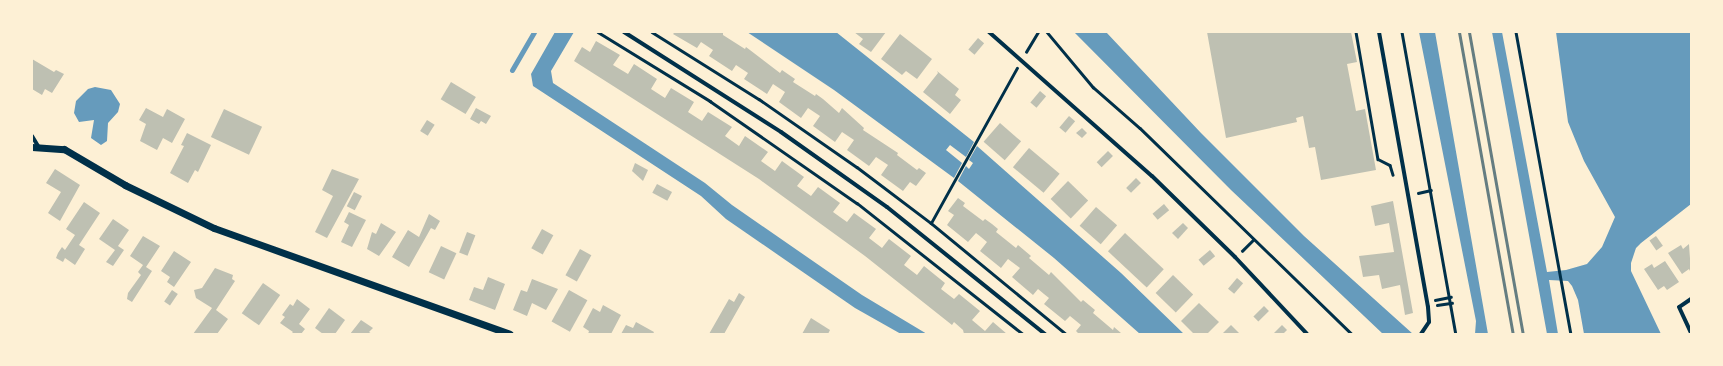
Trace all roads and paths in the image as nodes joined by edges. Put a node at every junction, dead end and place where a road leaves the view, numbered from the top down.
1 (598, 32) edge
2 (624, 32) edge
3 (989, 32) edge
4 (1038, 32) edge
5 (1047, 32) edge
6 (1356, 32) edge
7 (1379, 32) edge
8 (1402, 32) edge
9 (1516, 32) edge
10 (1022, 59) junction
11 (32, 136) edge
12 (35, 147) edge
13 (1394, 183) dead end
14 (1431, 190) junction
15 (1409, 194) junction
16 (931, 223) dead end
17 (1253, 240) junction
18 (1235, 257) junction
19 (1691, 299) edge
20 (1452, 303) junction
21 (1428, 306) junction
22 (1691, 333) edge
23 (510, 334) edge
24 (1023, 334) edge
25 (1045, 334) edge
26 (1307, 334) edge
27 (1352, 334) edge
28 (1421, 334) edge
29 (1456, 334) edge
30 (1571, 334) edge

1 - 24 path
2 - 25 street
3 - 10 street
4 - 10 path
5 - 17 path
6 - 13 path
7 - 15 street
8 - 14 path
9 - 30 path
10 - 16 path
10 - 18 street
11 - 12 street
12 - 23 street
14 - 15 path
14 - 20 path
15 - 21 street
17 - 18 path
17 - 27 path
18 - 26 street
19 - 22 street
20 - 21 path
20 - 29 path
21 - 28 street

